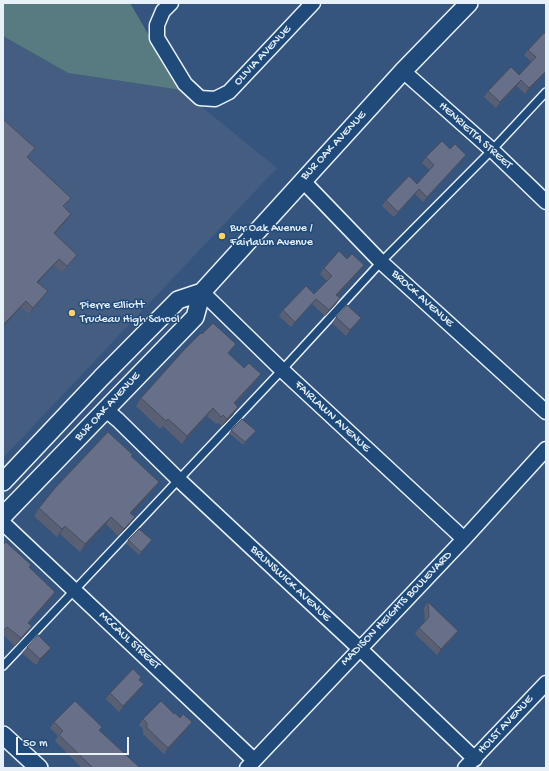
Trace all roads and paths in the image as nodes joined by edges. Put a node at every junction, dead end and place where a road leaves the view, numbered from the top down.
1 (171, 3) edge
2 (312, 3) edge
3 (469, 3) edge
4 (403, 71) junction
5 (546, 92) edge
6 (492, 150) junction
7 (303, 181) junction
8 (546, 202) edge
9 (381, 262) junction
10 (202, 292) junction
11 (282, 370) junction
12 (106, 410) junction
13 (546, 412) edge
14 (546, 449) edge
15 (178, 479) junction
16 (3, 482) edge
17 (3, 516) edge
18 (3, 523) edge
19 (464, 539) junction
20 (75, 590) junction
21 (359, 648) junction
22 (3, 666) edge
23 (546, 683) edge
24 (3, 735) edge
25 (470, 763) edge
26 (250, 764) edge
27 (39, 768) edge

1 - 2 street, OLIVIA AVENUE
3 - 4 street, BUR OAK AVENUE
4 - 6 street, HENRIETTA STREET
4 - 7 street, BUR OAK AVENUE
5 - 6 lane
6 - 8 street, HENRIETTA STREET
6 - 9 lane
7 - 9 street, BROCK AVENUE
7 - 10 street, BUR OAK AVENUE
9 - 11 lane
9 - 13 street, BROCK AVENUE
10 - 11 street, FAIRLAWN AVENUE
10 - 12 street, BUR OAK AVENUE
10 - 16 street, BUR OAK AVENUE
11 - 15 lane
11 - 19 street, FAIRLAWN AVENUE
12 - 15 street, BRUNSWICK AVENUE
12 - 17 street, BUR OAK AVENUE
14 - 19 street, MADISON HEIGHTS BOULEVARD
15 - 20 lane
15 - 21 street, BRUNSWICK AVENUE
18 - 20 street, MCCAUL STREET
19 - 21 street, MADISON HEIGHTS BOULEVARD
20 - 22 lane
20 - 26 street, MCCAUL STREET
21 - 25 street, BRUNSWICK AVENUE
21 - 26 street, MADISON HEIGHTS BOULEVARD
23 - 25 street, HOLST AVENUE
24 - 27 street

